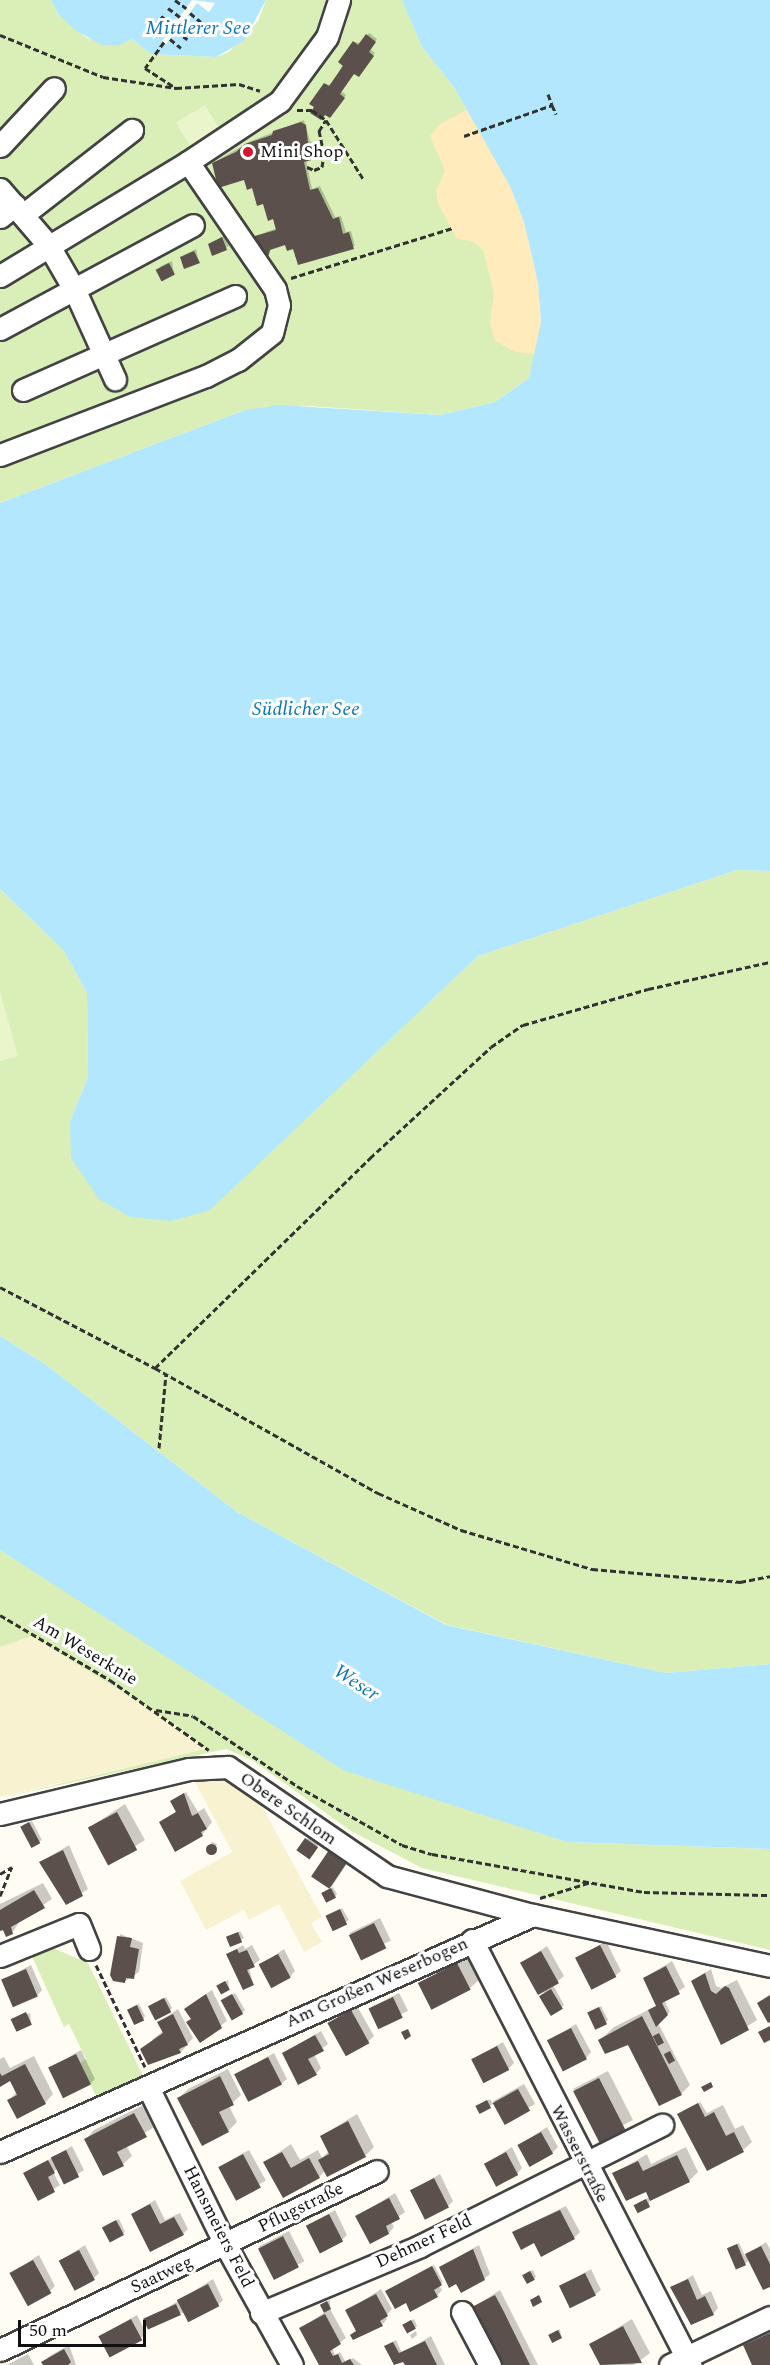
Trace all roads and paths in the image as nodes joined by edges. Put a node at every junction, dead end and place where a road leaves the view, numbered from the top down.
1 (175, 0) edge
2 (339, 0) edge
3 (168, 8) dead end
4 (186, 8) dead end
5 (190, 13) dead end
6 (161, 16) dead end
7 (180, 17) dead end
8 (201, 22) dead end
9 (182, 24) dead end
10 (173, 26) dead end
11 (176, 31) dead end
12 (194, 32) dead end
13 (0, 35) edge
14 (170, 39) dead end
15 (187, 39) dead end
16 (164, 42) dead end
17 (181, 48) dead end
18 (54, 88) dead end
19 (176, 88) junction
20 (548, 94) dead end
21 (280, 101) junction
22 (552, 105) junction
23 (556, 114) dead end
24 (326, 120) junction
25 (132, 130) dead end
26 (464, 136) dead end
27 (0, 146) edge
28 (188, 162) junction
29 (307, 166) dead end
30 (364, 180) dead end
31 (0, 189) edge
32 (13, 212) edge
33 (193, 225) dead end
34 (453, 228) dead end
35 (49, 246) junction
36 (268, 275) junction
37 (0, 276) edge
38 (75, 291) junction
39 (235, 296) dead end
40 (0, 329) edge
41 (104, 354) junction
42 (115, 379) dead end
43 (23, 390) dead end
44 (0, 455) edge
45 (770, 962) edge
46 (0, 1287) edge
47 (155, 1368) junction
48 (166, 1374) junction
49 (159, 1448) dead end
50 (770, 1576) edge
51 (0, 1615) edge
52 (156, 1710) junction
53 (228, 1767) junction
54 (0, 1814) edge
55 (0, 1874) edge
56 (593, 1881) junction
57 (770, 1895) edge
58 (0, 1896) edge
59 (536, 1916) junction
60 (472, 1940) junction
61 (89, 1949) joint
62 (0, 1956) edge
63 (770, 1966) edge
64 (151, 2086) junction
65 (662, 2125) dead end
66 (0, 2152) edge
67 (585, 2165) junction
68 (377, 2171) dead end
69 (226, 2246) junction
70 (462, 2312) dead end
71 (261, 2313) junction
72 (770, 2317) edge
73 (0, 2350) edge
74 (681, 2363) edge
75 (292, 2365) edge
76 (490, 2365) edge

1 - 4 path
2 - 21 street
3 - 7 path
5 - 8 path
6 - 10 path
9 - 12 path
11 - 15 path
13 - 19 path
14 - 17 path
16 - 19 path
18 - 27 street
19 - 21 path
20 - 22 path
21 - 24 path
21 - 28 street
22 - 23 path
22 - 26 path
24 - 29 path
24 - 30 path
25 - 32 street
28 - 35 street
28 - 36 street
31 - 32 street
32 - 35 street
33 - 38 street
34 - 36 path
35 - 37 street
35 - 38 street
36 - 44 street
38 - 40 street
38 - 41 street
39 - 41 street
41 - 42 street
41 - 43 street
45 - 47 path
46 - 47 path
47 - 48 path
48 - 49 path
48 - 50 path
51 - 52 path, Am Weserknie
52 - 53 path, Am Weserknie
52 - 56 path
53 - 54 street, Obere Schlom
53 - 59 street, Obere Schlom
55 - 58 path
56 - 57 path
56 - 59 path
59 - 60 street, Am Großen Weserbogen
59 - 63 street
60 - 64 street, Am Großen Weserbogen
60 - 67 street, Wasserstraße
61 - 62 street
61 - 64 path
64 - 66 street, Am Großen Weserbogen
64 - 69 street, Hansmeiers Feld
65 - 67 street, Dehmer Feld
67 - 71 street, Dehmer Feld
67 - 74 street, Wasserstraße
68 - 69 street, Pflugstraße
69 - 71 street, Hansmeiers Feld
69 - 73 street, Saatweg
70 - 76 street
71 - 75 street, Hansmeiers Feld
72 - 74 street

